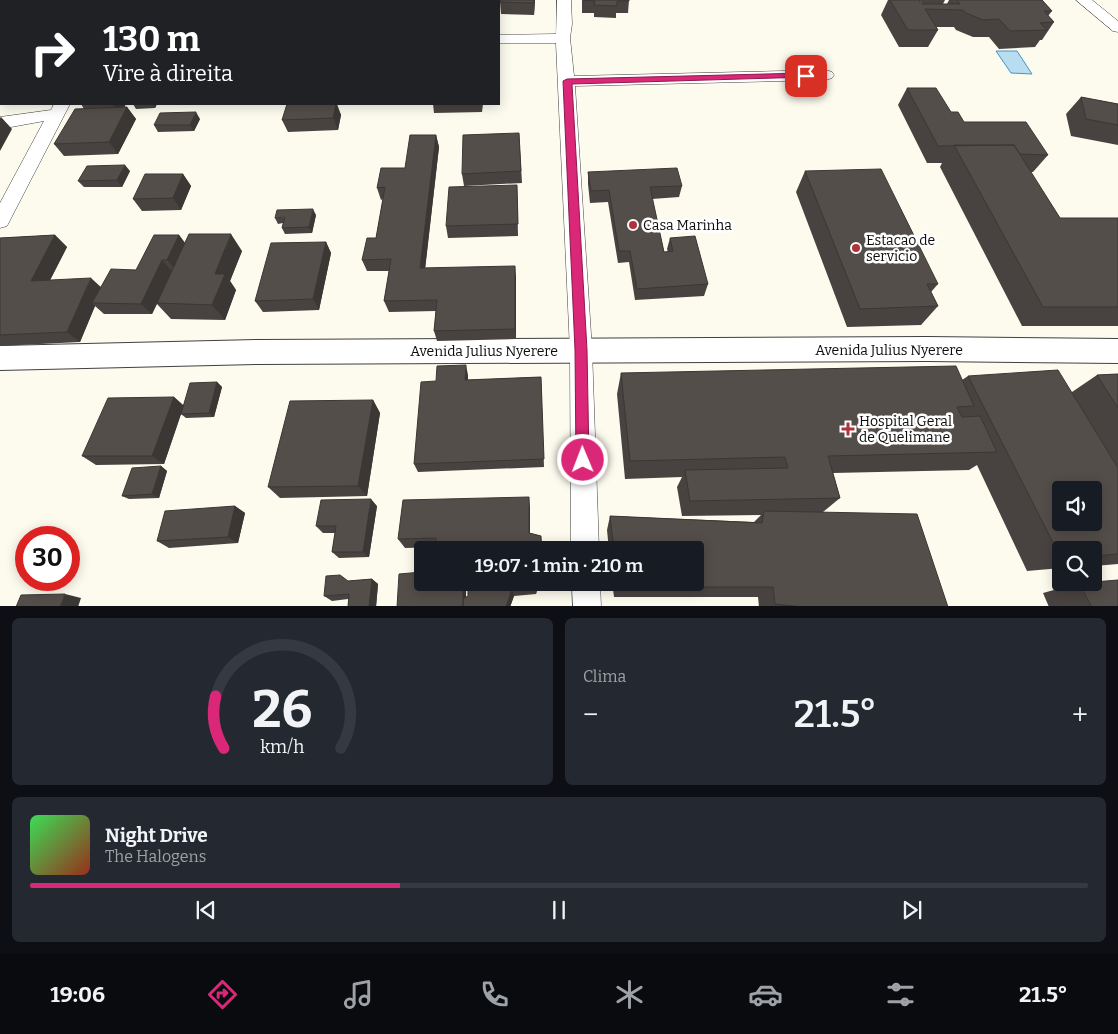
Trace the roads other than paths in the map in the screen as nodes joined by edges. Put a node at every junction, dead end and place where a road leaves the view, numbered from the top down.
1 (564, 0) edge
2 (1083, 0) edge
3 (1118, 28) edge
4 (563, 38) junction
5 (500, 39) edge
6 (826, 75) dead end
7 (567, 81) junction
8 (59, 109) edge
9 (0, 123) edge
10 (0, 221) edge
11 (581, 350) junction
12 (1118, 351) edge
13 (0, 358) edge
14 (585, 541) edge
15 (586, 591) edge
16 (587, 606) edge

1 - 4 street
2 - 3 street
4 - 5 street
4 - 7 street
6 - 7 street
7 - 11 street
8 - 9 street
8 - 10 street
11 - 12 street, Avenida Julius Nyerere
11 - 13 street, Avenida Julius Nyerere
11 - 14 street
15 - 16 street

